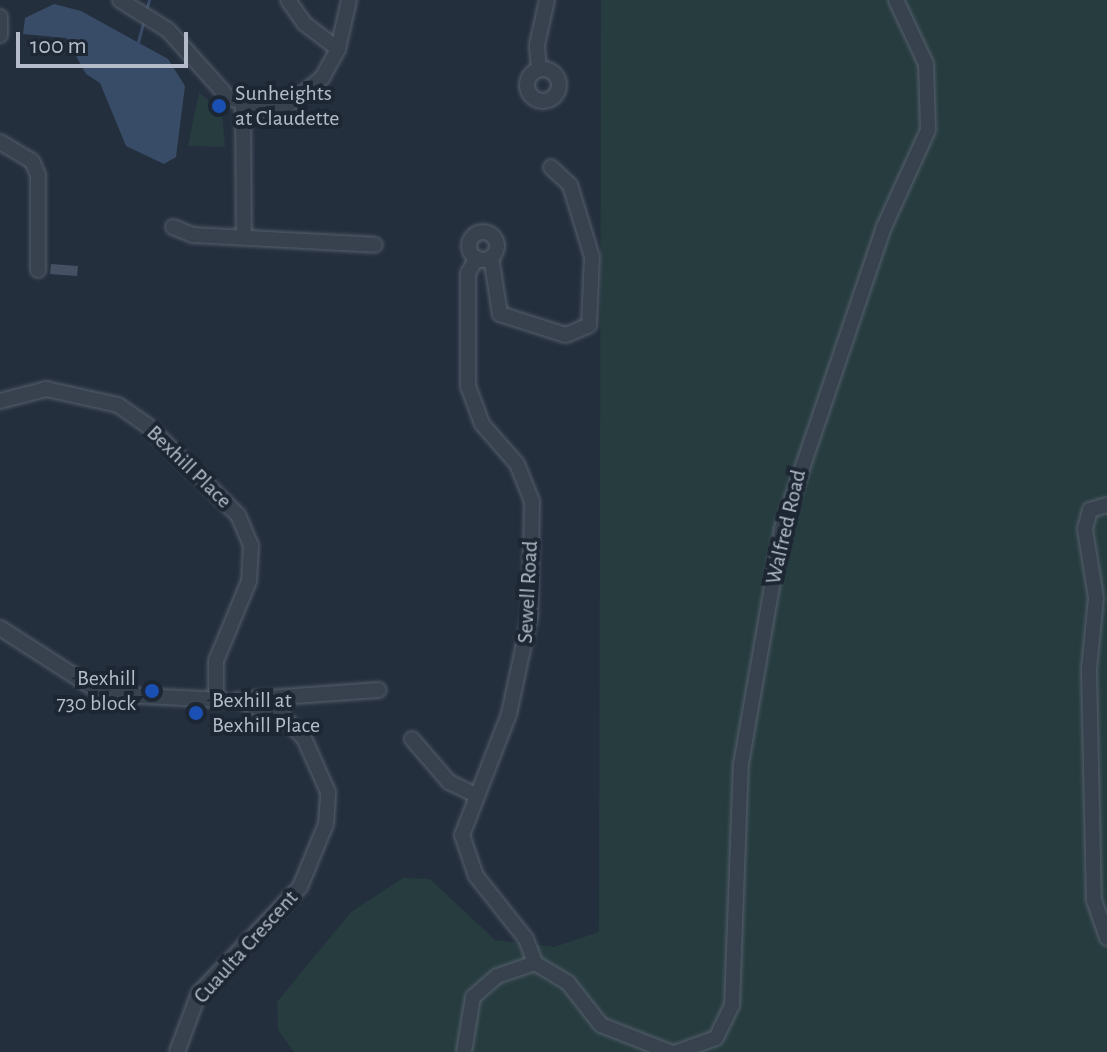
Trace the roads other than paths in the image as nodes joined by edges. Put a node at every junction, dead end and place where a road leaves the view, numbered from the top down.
1 (120, 0) edge
2 (288, 0) edge
3 (349, 0) edge
4 (547, 0) edge
5 (896, 0) edge
6 (0, 17) edge
7 (0, 35) edge
8 (338, 49) junction
9 (539, 69) dead end
10 (243, 107) junction
11 (0, 142) edge
12 (551, 167) dead end
13 (173, 227) dead end
14 (244, 237) junction
15 (375, 245) dead end
16 (38, 270) dead end
17 (0, 401) edge
18 (1107, 505) edge
19 (0, 628) edge
20 (379, 690) dead end
21 (216, 700) junction
22 (237, 700) junction
23 (412, 739) dead end
24 (474, 794) junction
25 (1107, 938) edge
26 (535, 963) junction
27 (628, 1046) edge
28 (177, 1052) edge
29 (464, 1052) edge
30 (670, 1052) edge
31 (677, 1052) edge

1 - 10 street
2 - 8 street
3 - 8 street
4 - 9 street
5 - 31 street, Walfred Road
6 - 7 street
8 - 10 street
10 - 14 street
11 - 16 street
12 - 24 street, Sewell Road
13 - 14 street
14 - 15 street
17 - 21 street, Bexhill Place
18 - 25 street
19 - 21 street
20 - 22 street
21 - 22 street
22 - 28 street, Cuaulta Crescent
23 - 24 street
24 - 26 street, Sewell Road
26 - 27 street
26 - 29 street
27 - 30 street

